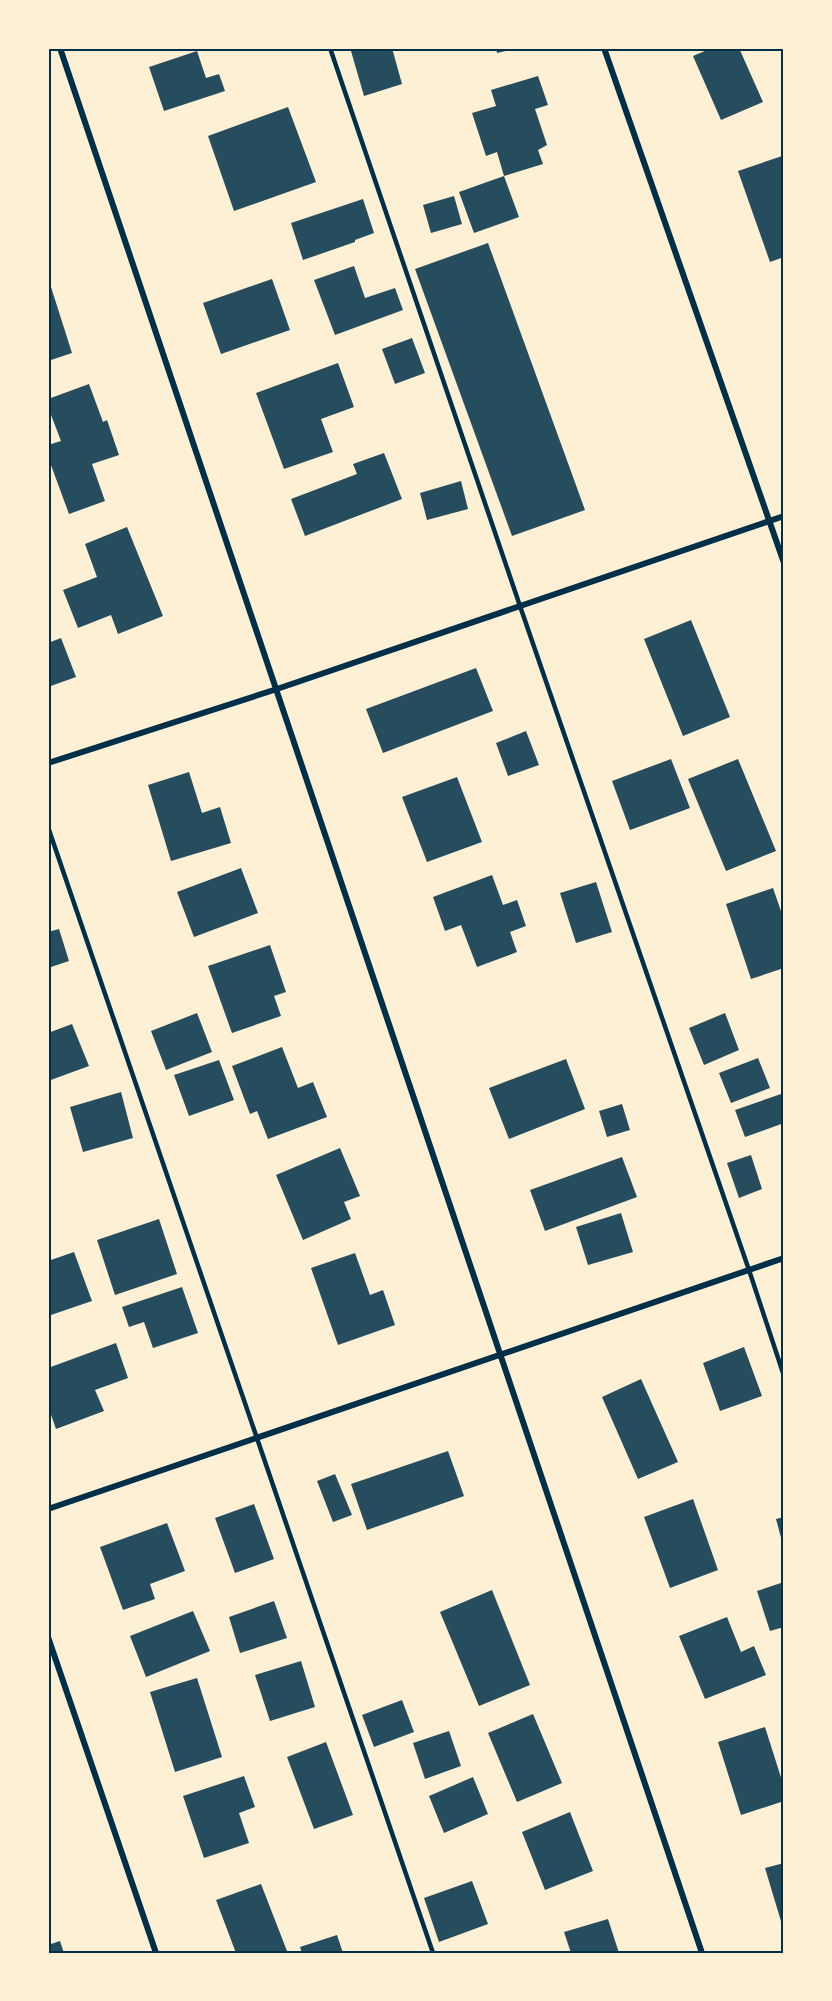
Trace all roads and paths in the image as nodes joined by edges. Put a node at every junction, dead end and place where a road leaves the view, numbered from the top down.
1 (60, 48) edge
2 (330, 48) edge
3 (604, 48) edge
4 (784, 516) edge
5 (770, 521) junction
6 (784, 563) edge
7 (520, 606) junction
8 (277, 689) junction
9 (48, 763) edge
10 (48, 826) edge
11 (784, 1258) edge
12 (749, 1270) junction
13 (501, 1354) junction
14 (784, 1376) edge
15 (256, 1438) junction
16 (48, 1509) edge
17 (48, 1637) edge
18 (156, 1953) edge
19 (433, 1953) edge
20 (702, 1953) edge

1 - 8 street
2 - 7 lane
3 - 5 street
4 - 5 street
5 - 6 street
5 - 7 street
7 - 8 street
7 - 12 lane
8 - 9 street
8 - 13 street
10 - 15 lane
11 - 12 street
12 - 13 street
12 - 14 lane
13 - 15 street
13 - 20 street
15 - 16 street
15 - 19 lane
17 - 18 street

